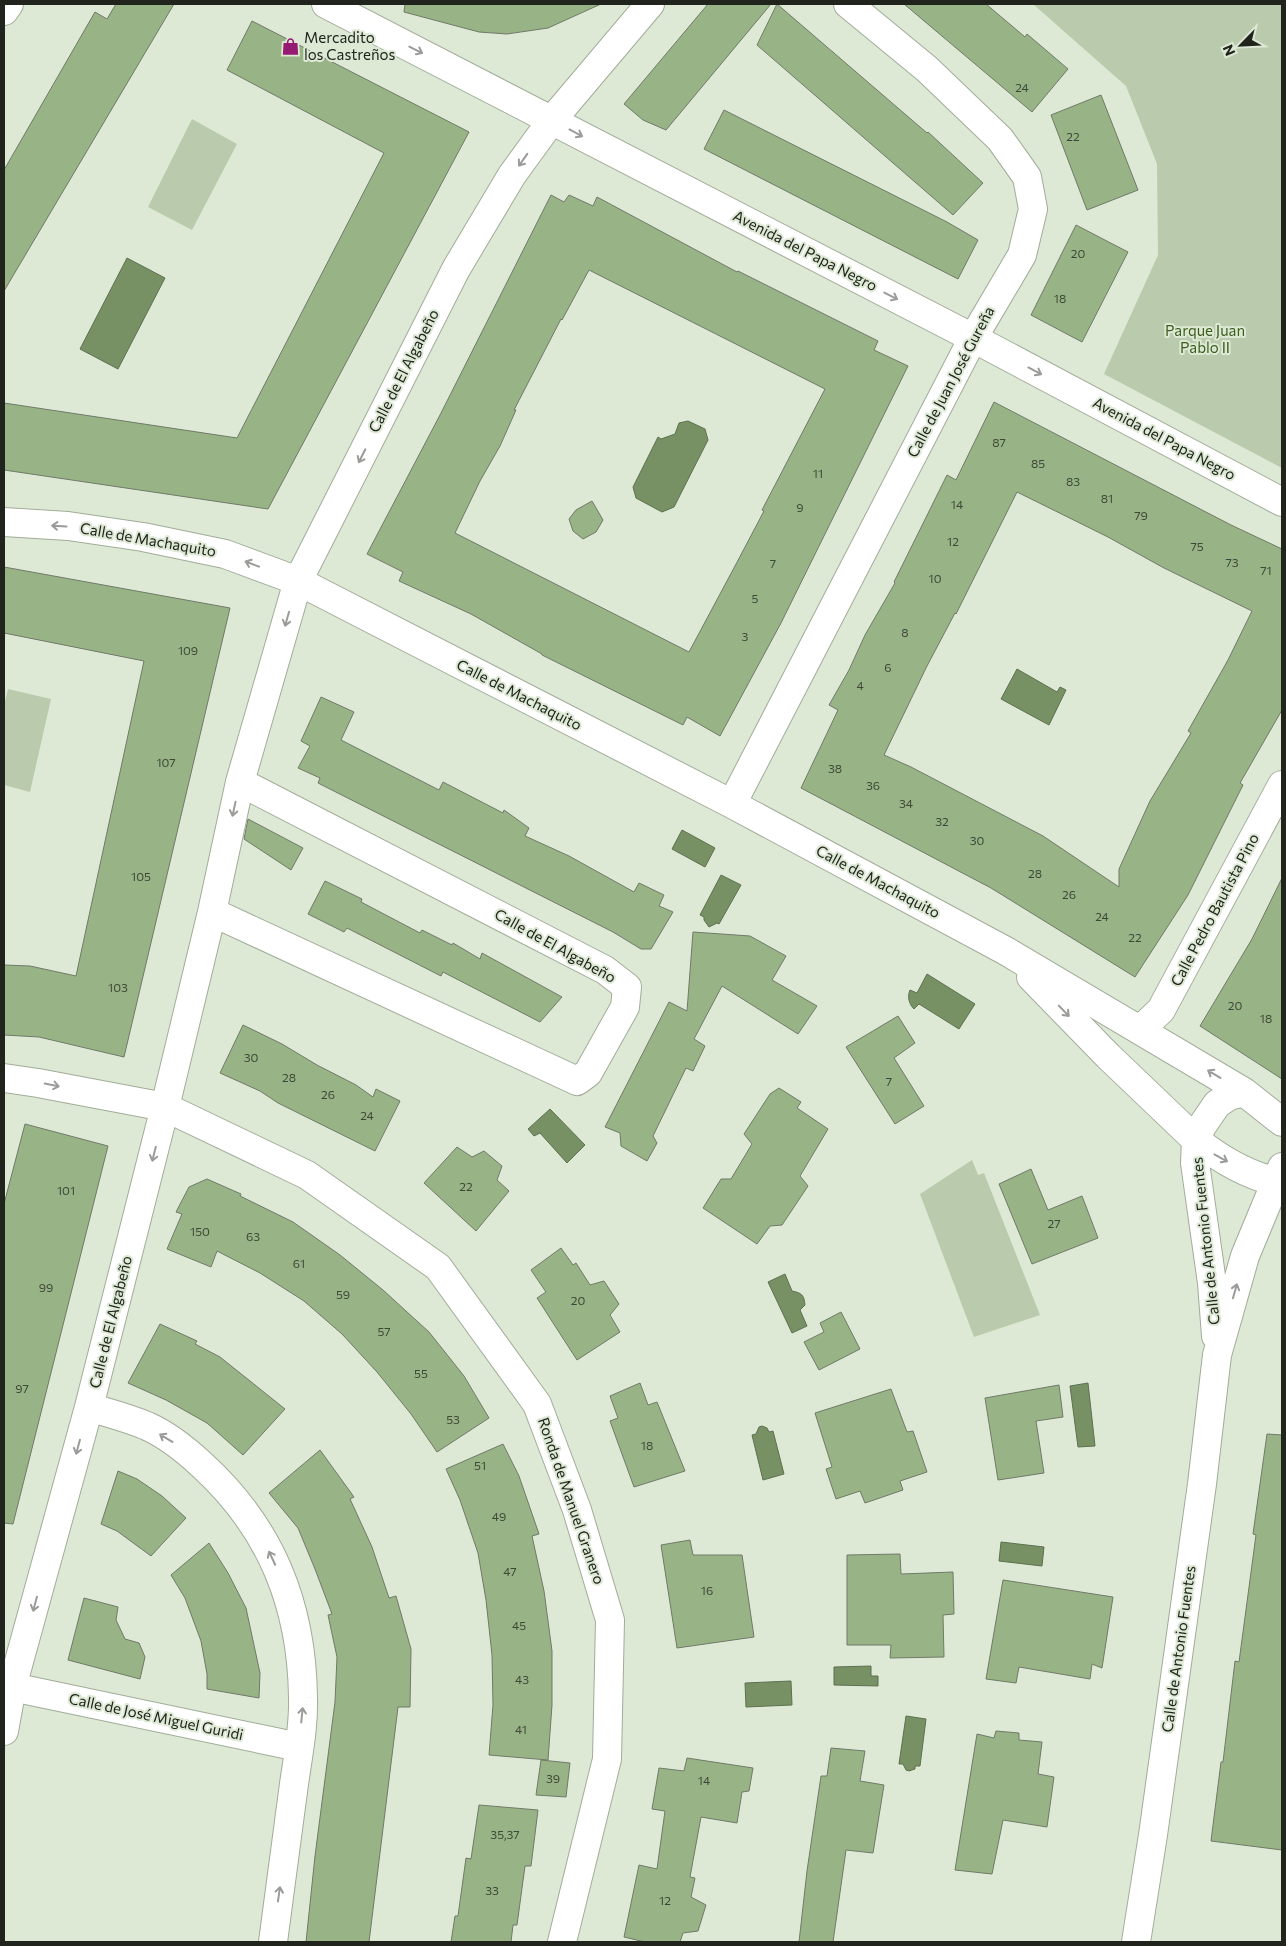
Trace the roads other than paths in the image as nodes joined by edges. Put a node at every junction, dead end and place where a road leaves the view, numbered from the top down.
1 (9, 4) edge
2 (326, 4) edge
3 (650, 4) edge
4 (848, 4) edge
5 (4, 11) edge
6 (552, 120) junction
7 (973, 338) junction
8 (1282, 502) edge
9 (4, 522) edge
10 (298, 581) junction
11 (240, 782) junction
12 (1282, 785) edge
13 (732, 804) junction
14 (212, 912) junction
15 (1006, 951) junction
16 (1140, 1030) junction
17 (4, 1078) edge
18 (1244, 1092) junction
19 (166, 1107) junction
20 (1282, 1122) edge
21 (1196, 1140) junction
22 (1280, 1177) edge
23 (1217, 1354) junction
24 (89, 1407) junction
25 (12, 1687) junction
26 (4, 1731) edge
27 (299, 1747) junction
28 (273, 1942) edge
29 (562, 1942) edge
30 (1136, 1942) edge

1 - 5 street
2 -> 6 street, Avenida del Papa Negro
3 - 6 street, Calle de El Algabeño
4 - 7 street, Calle de Juan José Gureña
6 -> 7 street, Avenida del Papa Negro
6 -> 10 street, Calle de El Algabeño
7 -> 8 street, Avenida del Papa Negro
7 - 13 street, Calle de Juan José Gureña
10 -> 9 street, Calle de Machaquito
10 -> 11 street, Calle de El Algabeño
10 - 13 street, Calle de Machaquito
11 -> 14 street, Calle de El Algabeño
11 - 14 street, Calle de El Algabeño
12 - 16 street, Calle Pedro Bautista Pino
13 - 15 street, Calle de Machaquito
14 - 19 street, Calle de El Algabeño
15 - 16 street, Calle de Machaquito
15 -> 21 street, Calle de Machaquito
18 -> 16 street, Calle de Machaquito
17 -> 19 street, Ronda de Manuel Granero
18 - 20 street, Calle de Machaquito
18 - 21 street, Calle de Antonio Fuentes
19 -> 24 street, Calle de El Algabeño
19 - 29 street, Ronda de Manuel Granero
21 -> 22 street, Calle de Machaquito
21 - 23 street, Calle de Antonio Fuentes
23 -> 22 street, Calle de Antonio Fuentes
23 - 30 street, Calle de Antonio Fuentes
24 -> 25 street, Calle de El Algabeño
27 -> 24 street
25 - 26 street, Calle de El Algabeño
25 - 27 street, Calle de José Miguel Guridi
28 -> 27 street

